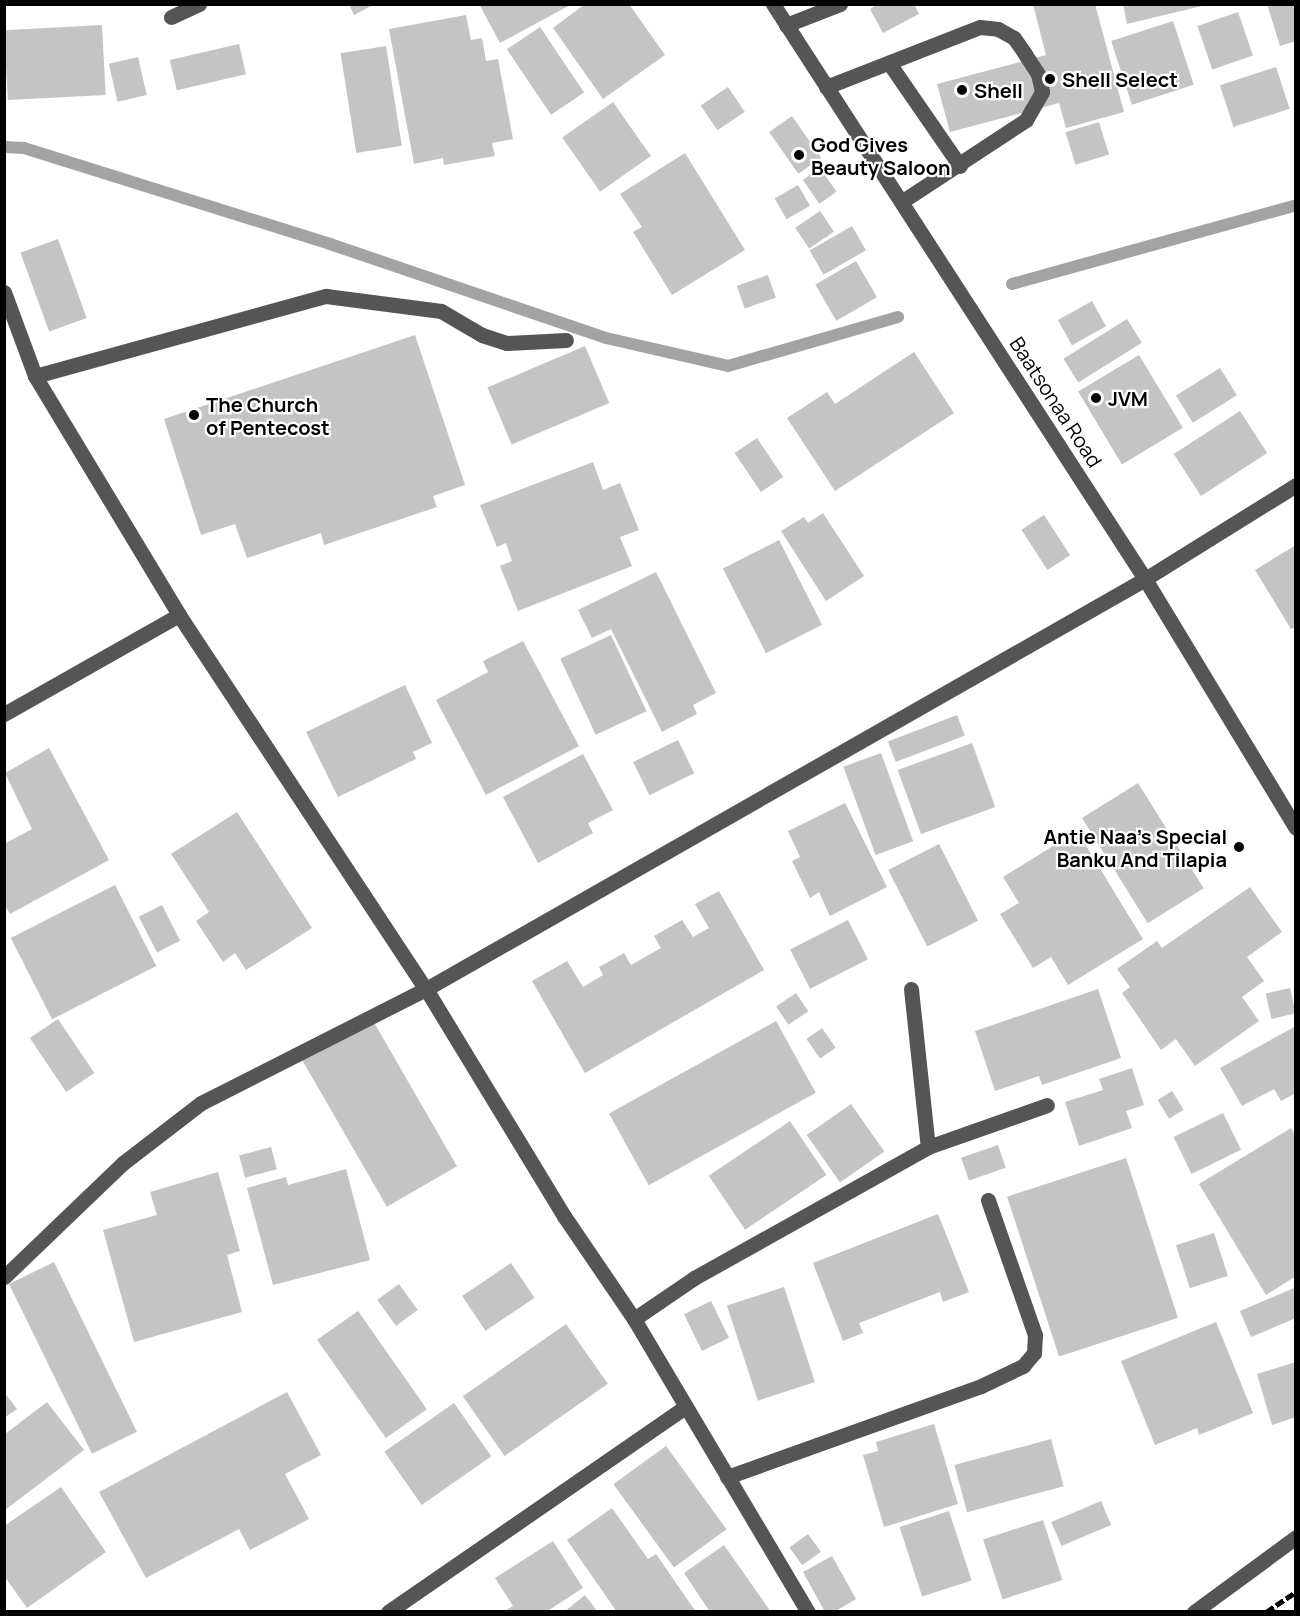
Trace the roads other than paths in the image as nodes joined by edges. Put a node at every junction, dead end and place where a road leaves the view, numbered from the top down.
1 (199, 4) edge
2 (773, 4) edge
3 (840, 4) edge
4 (171, 17) dead end
5 (786, 26) junction
6 (889, 63) junction
7 (826, 87) junction
8 (960, 166) junction
9 (901, 202) junction
10 (4, 292) edge
11 (566, 340) dead end
12 (35, 376) junction
13 (1296, 485) edge
14 (1145, 579) junction
15 (179, 615) junction
16 (4, 714) edge
17 (1296, 828) edge
18 (426, 989) junction
19 (911, 990) dead end
20 (1047, 1105) dead end
21 (928, 1147) junction
22 (988, 1200) dead end
23 (4, 1277) edge
24 (634, 1318) junction
25 (685, 1407) junction
26 (727, 1477) junction
27 (1296, 1537) edge
28 (388, 1611) edge
29 (808, 1611) edge
30 (1194, 1611) edge

1 - 4 street
2 - 5 street, Baatsonaa Road
3 - 5 street
5 - 7 street, Baatsonaa Road
6 - 7 street
6 - 8 street
6 - 8 street
7 - 9 street, Baatsonaa Road
8 - 9 street
9 - 14 street, Baatsonaa Road
10 - 12 street
11 - 12 street
12 - 15 street
13 - 14 street
14 - 17 street, Baatsonaa Road
14 - 18 street
15 - 16 street
15 - 18 street
18 - 23 street
18 - 24 street
19 - 21 street
20 - 21 street
21 - 24 street
22 - 26 street
24 - 25 street
25 - 26 street
25 - 28 street
26 - 29 street
27 - 30 street

